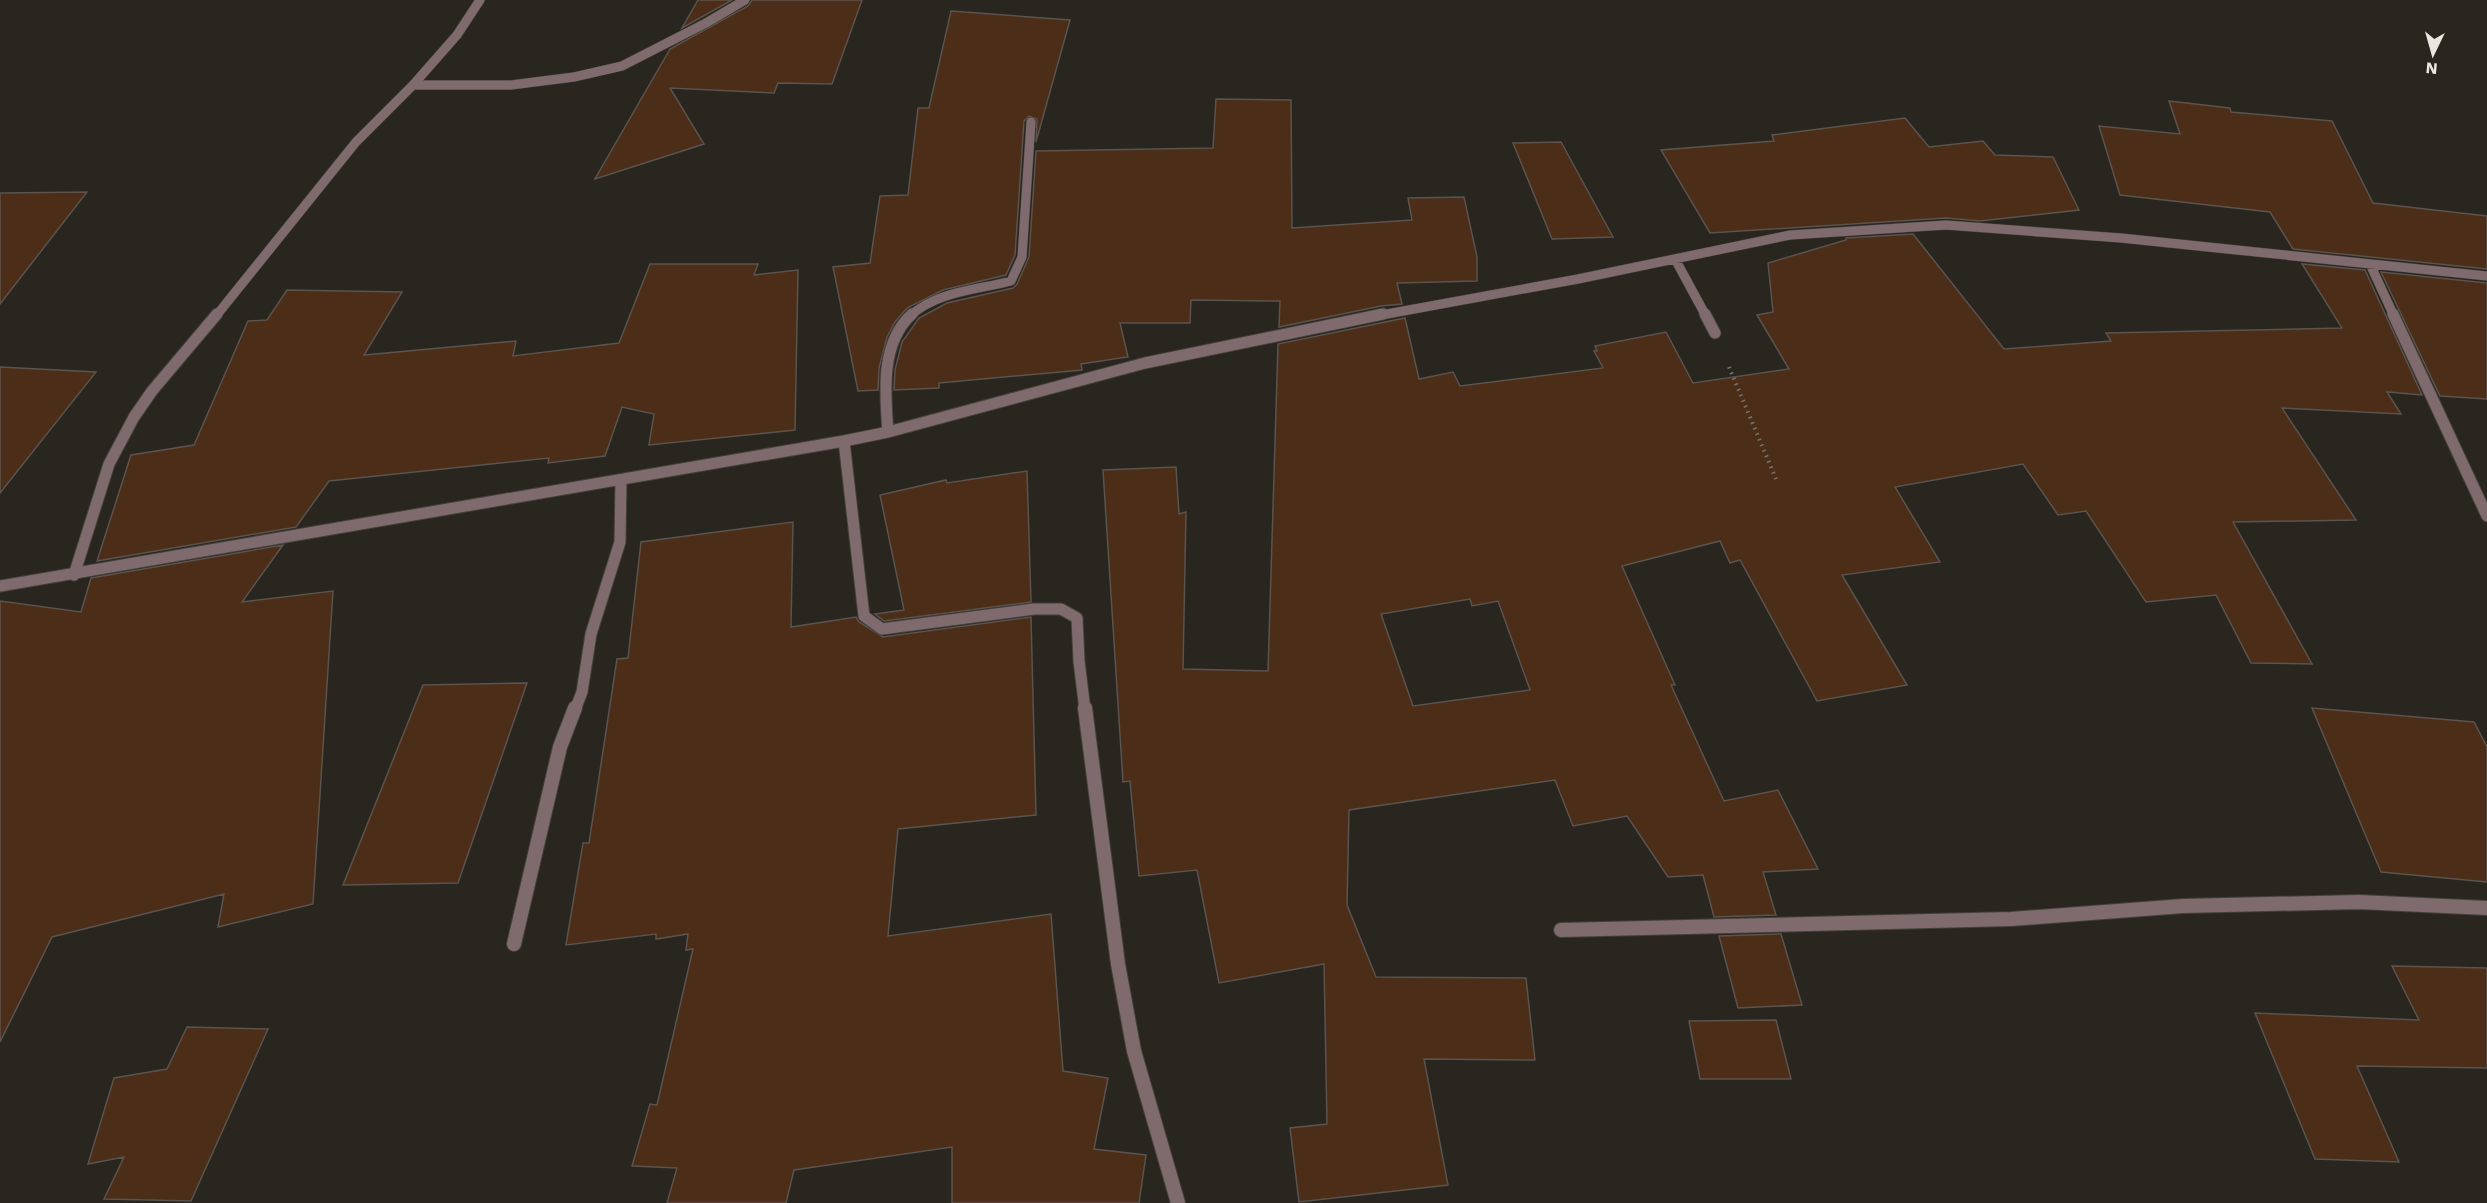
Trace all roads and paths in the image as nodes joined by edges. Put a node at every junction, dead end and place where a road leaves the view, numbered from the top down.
1 (480, 0) edge
2 (745, 0) edge
3 (413, 85) junction
4 (1031, 122) dead end
5 (1675, 259) junction
6 (2370, 264) junction
7 (2487, 276) edge
8 (1715, 333) joint
9 (888, 432) junction
10 (844, 441) junction
11 (1776, 479) dead end
12 (621, 480) junction
13 (2487, 516) edge
14 (74, 575) junction
15 (0, 586) edge
16 (2487, 908) edge
17 (1561, 930) dead end
18 (514, 944) dead end
19 (1178, 1203) edge

1 - 3 street
2 - 3 street
3 - 14 street
4 - 9 street
5 - 6 street
5 - 8 street
5 - 9 street
6 - 7 street
6 - 13 street
8 - 11 path
9 - 10 street
10 - 12 street
10 - 19 street
12 - 14 street
12 - 18 street
14 - 15 street
16 - 17 street

